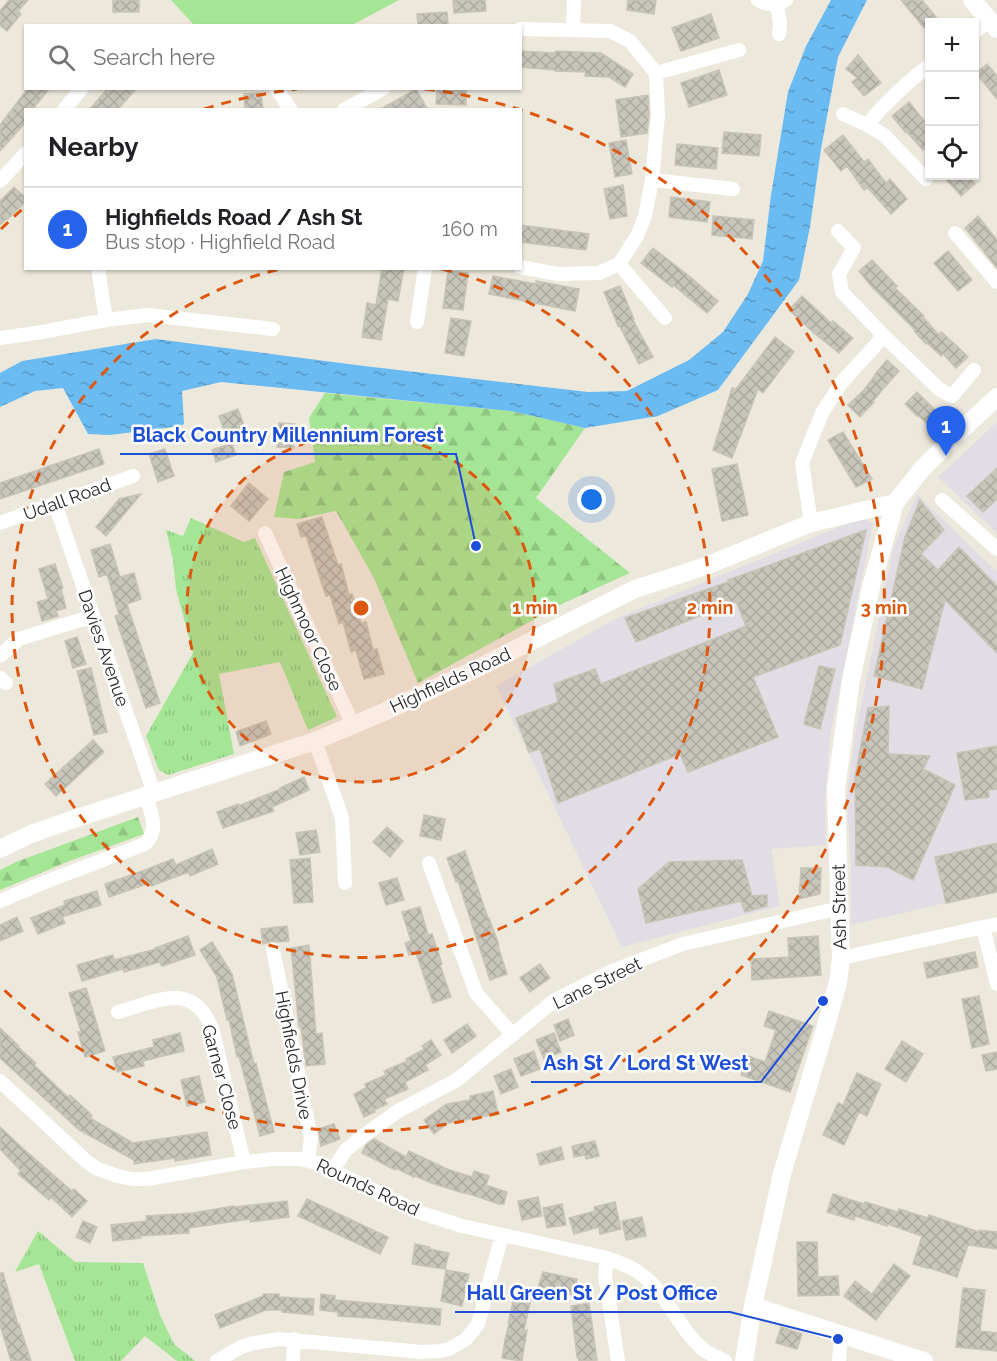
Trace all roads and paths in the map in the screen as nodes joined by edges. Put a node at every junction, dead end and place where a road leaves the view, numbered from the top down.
1 (574, 0) edge
2 (758, 0) edge
3 (972, 0) edge
4 (781, 2) edge
5 (993, 25) edge
6 (522, 29) edge
7 (573, 30) junction
8 (979, 30) edge
9 (779, 34) dead end
10 (739, 50) dead end
11 (925, 68) edge
12 (656, 73) junction
13 (80, 90) edge
14 (277, 90) edge
15 (380, 90) edge
16 (65, 108) edge
17 (290, 108) edge
18 (348, 108) edge
19 (843, 114) dead end
20 (867, 125) junction
21 (24, 155) edge
22 (925, 178) edge
23 (652, 180) junction
24 (0, 181) edge
25 (733, 189) dead end
26 (838, 231) dead end
27 (955, 233) dead end
28 (619, 264) junction
29 (522, 267) edge
30 (98, 270) edge
31 (425, 270) edge
32 (997, 282) edge
33 (665, 318) dead end
34 (106, 320) junction
35 (417, 322) dead end
36 (273, 328) dead end
37 (884, 336) junction
38 (0, 338) edge
39 (974, 370) dead end
40 (997, 397) edge
41 (134, 476) dead end
42 (942, 500) dead end
43 (896, 503) junction
44 (55, 504) junction
45 (0, 523) edge
46 (811, 523) junction
47 (265, 533) dead end
48 (997, 549) edge
49 (93, 616) junction
50 (0, 656) edge
51 (353, 724) junction
52 (315, 741) junction
53 (150, 794) junction
54 (0, 849) edge
55 (429, 863) dead end
56 (345, 883) dead end
57 (0, 901) edge
58 (840, 908) junction
59 (990, 925) edge
60 (273, 950) dead end
61 (841, 958) junction
62 (997, 984) edge
63 (118, 1012) dead end
64 (513, 1035) junction
65 (0, 1081) edge
66 (308, 1160) junction
67 (244, 1162) junction
68 (333, 1170) junction
69 (502, 1235) junction
70 (607, 1258) junction
71 (753, 1306) junction
72 (841, 1334) junction
73 (294, 1339) junction
74 (217, 1361) edge
75 (293, 1361) edge
76 (618, 1361) edge
77 (725, 1361) edge
78 (744, 1361) edge
79 (839, 1361) edge
80 (924, 1361) edge

1 - 7 street
2 - 4 street
3 - 5 street
4 - 9 street
5 - 8 street
6 - 7 street
7 - 12 street
10 - 12 street
11 - 20 street
12 - 23 street
13 - 16 street
14 - 17 street
15 - 18 street
19 - 20 street
20 - 22 street
21 - 24 street
23 - 25 street
23 - 28 street
26 - 37 street
27 - 32 street
28 - 29 street
28 - 33 street
30 - 34 street
31 - 35 street
34 - 36 street
34 - 38 street
37 - 39 street
37 - 46 street
40 - 43 street
41 - 44 street, Udall Road
42 - 48 street
43 - 46 street, Highfields Road
43 - 58 street, Ash Street
44 - 45 street, Udall Road
44 - 49 street, Davies Avenue
46 - 51 street, Highfields Road
47 - 51 street, Highmoor Close
49 - 50 street
49 - 53 street, Davies Avenue
51 - 52 street, Highfields Road
52 - 53 street, Highfields Road
52 - 56 street
53 - 54 street, Highfields Road
53 - 57 street, Davies Avenue
55 - 64 street
58 - 61 street, Ash Street
58 - 64 street, Lane Street
59 - 61 street
59 - 62 street
60 - 66 street, Highfields Drive
61 - 71 street, Ash Street
63 - 67 street, Garner Close
64 - 68 street, Lane Street
65 - 67 street, Rounds Road
66 - 67 street, Rounds Road
66 - 68 street, Rounds Road
68 - 69 street, Rounds Road
69 - 70 street, Rounds Road
69 - 73 street
70 - 76 street
70 - 77 street, Rounds Road
71 - 72 street
71 - 78 street, Ash Street
72 - 79 street
72 - 80 street
73 - 74 street
73 - 75 street

